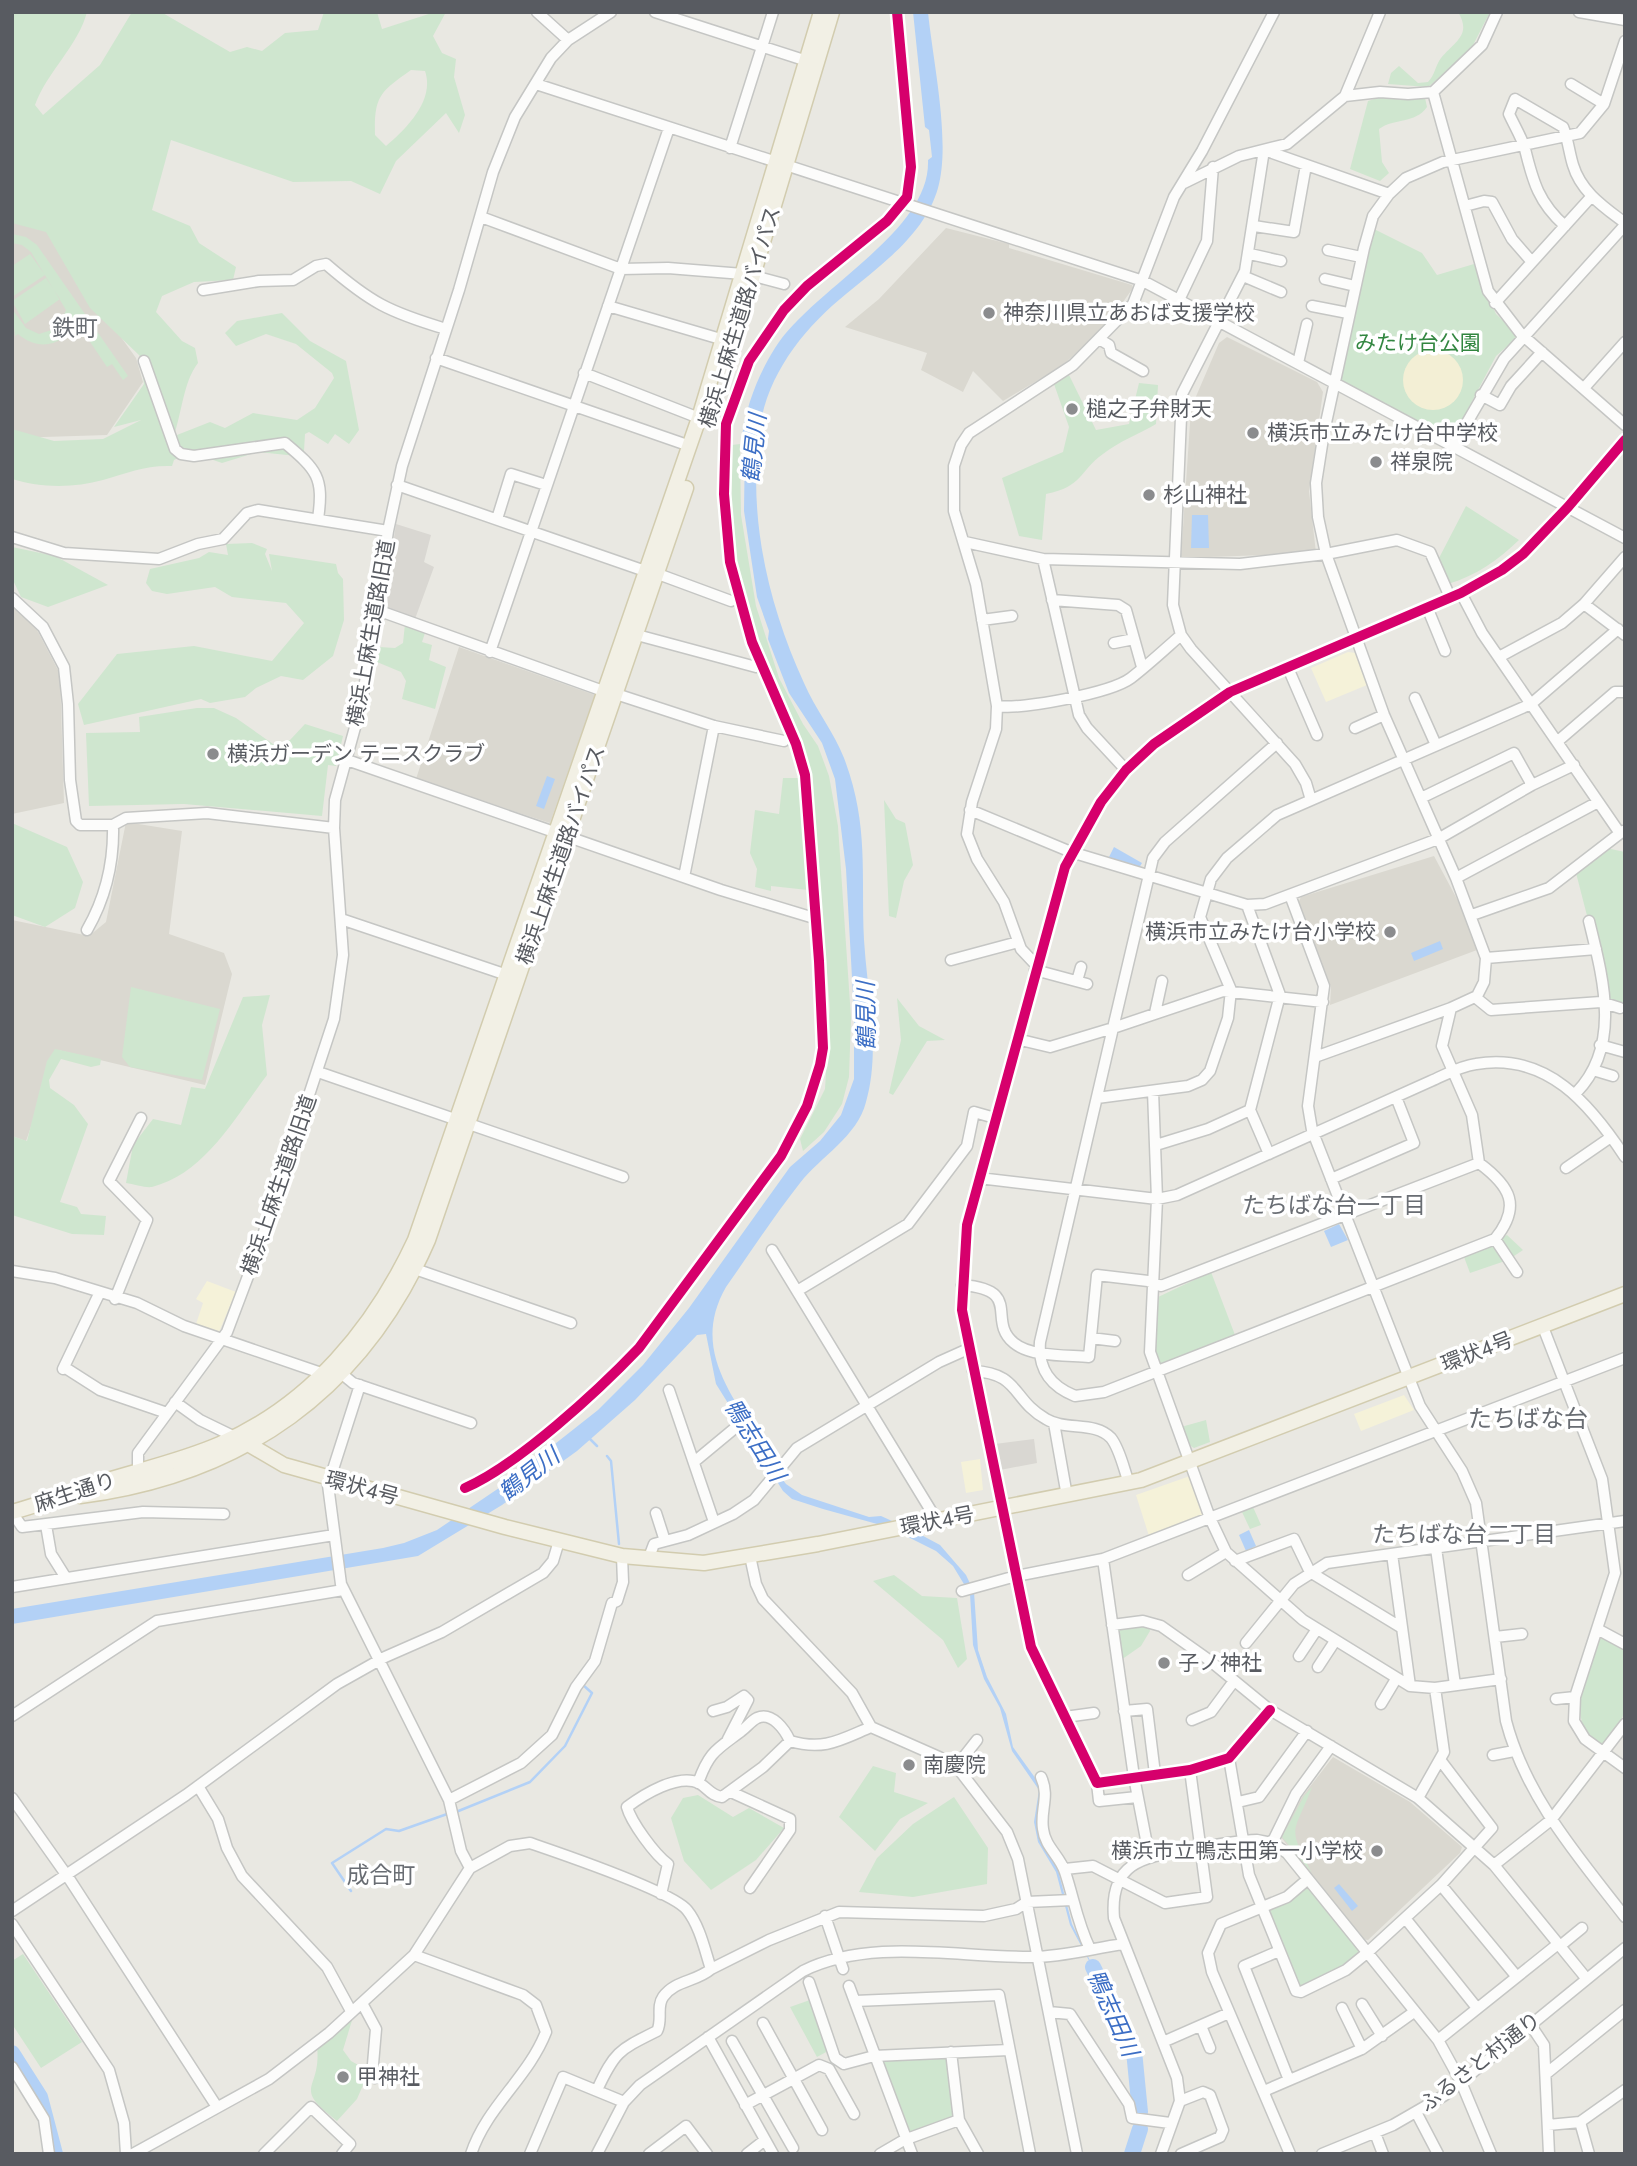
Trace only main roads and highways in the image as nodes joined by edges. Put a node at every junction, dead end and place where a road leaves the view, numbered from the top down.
1 (821, 12) edge
2 (832, 12) edge
3 (781, 165) junction
4 (748, 275) junction
5 (653, 573) junction
6 (611, 693) junction
7 (562, 835) junction
8 (462, 1121) junction
9 (1625, 1294) edge
10 (235, 1437) junction
11 (250, 1444) junction
12 (138, 1472) joint
13 (58, 1499) junction
14 (12, 1512) edge

1 - 3 main road, 横浜上麻生道路バイパス
2 - 3 main road, 横浜上麻生道路バイパス
3 - 4 main road, 横浜上麻生道路バイパス
4 - 5 main road, 横浜上麻生道路バイパス
4 - 5 main road, 横浜上麻生道路バイパス
5 - 6 main road, 横浜上麻生道路バイパス
5 - 6 main road, 横浜上麻生道路バイパス
6 - 7 main road, 横浜上麻生道路バイパス
7 - 8 main road, 横浜上麻生道路バイパス
7 - 8 main road, 横浜上麻生道路バイパス
8 - 10 main road, 横浜上麻生道路バイパス
8 - 11 main road, 横浜上麻生道路バイパス
9 - 11 main road, 環状4号
10 - 11 main road, 環状4号
10 - 12 main road, 横浜上麻生道路バイパス
11 - 13 main road, 横浜上麻生道路バイパス
12 - 13 main road, 麻生通り
13 - 14 main road, 麻生通り

